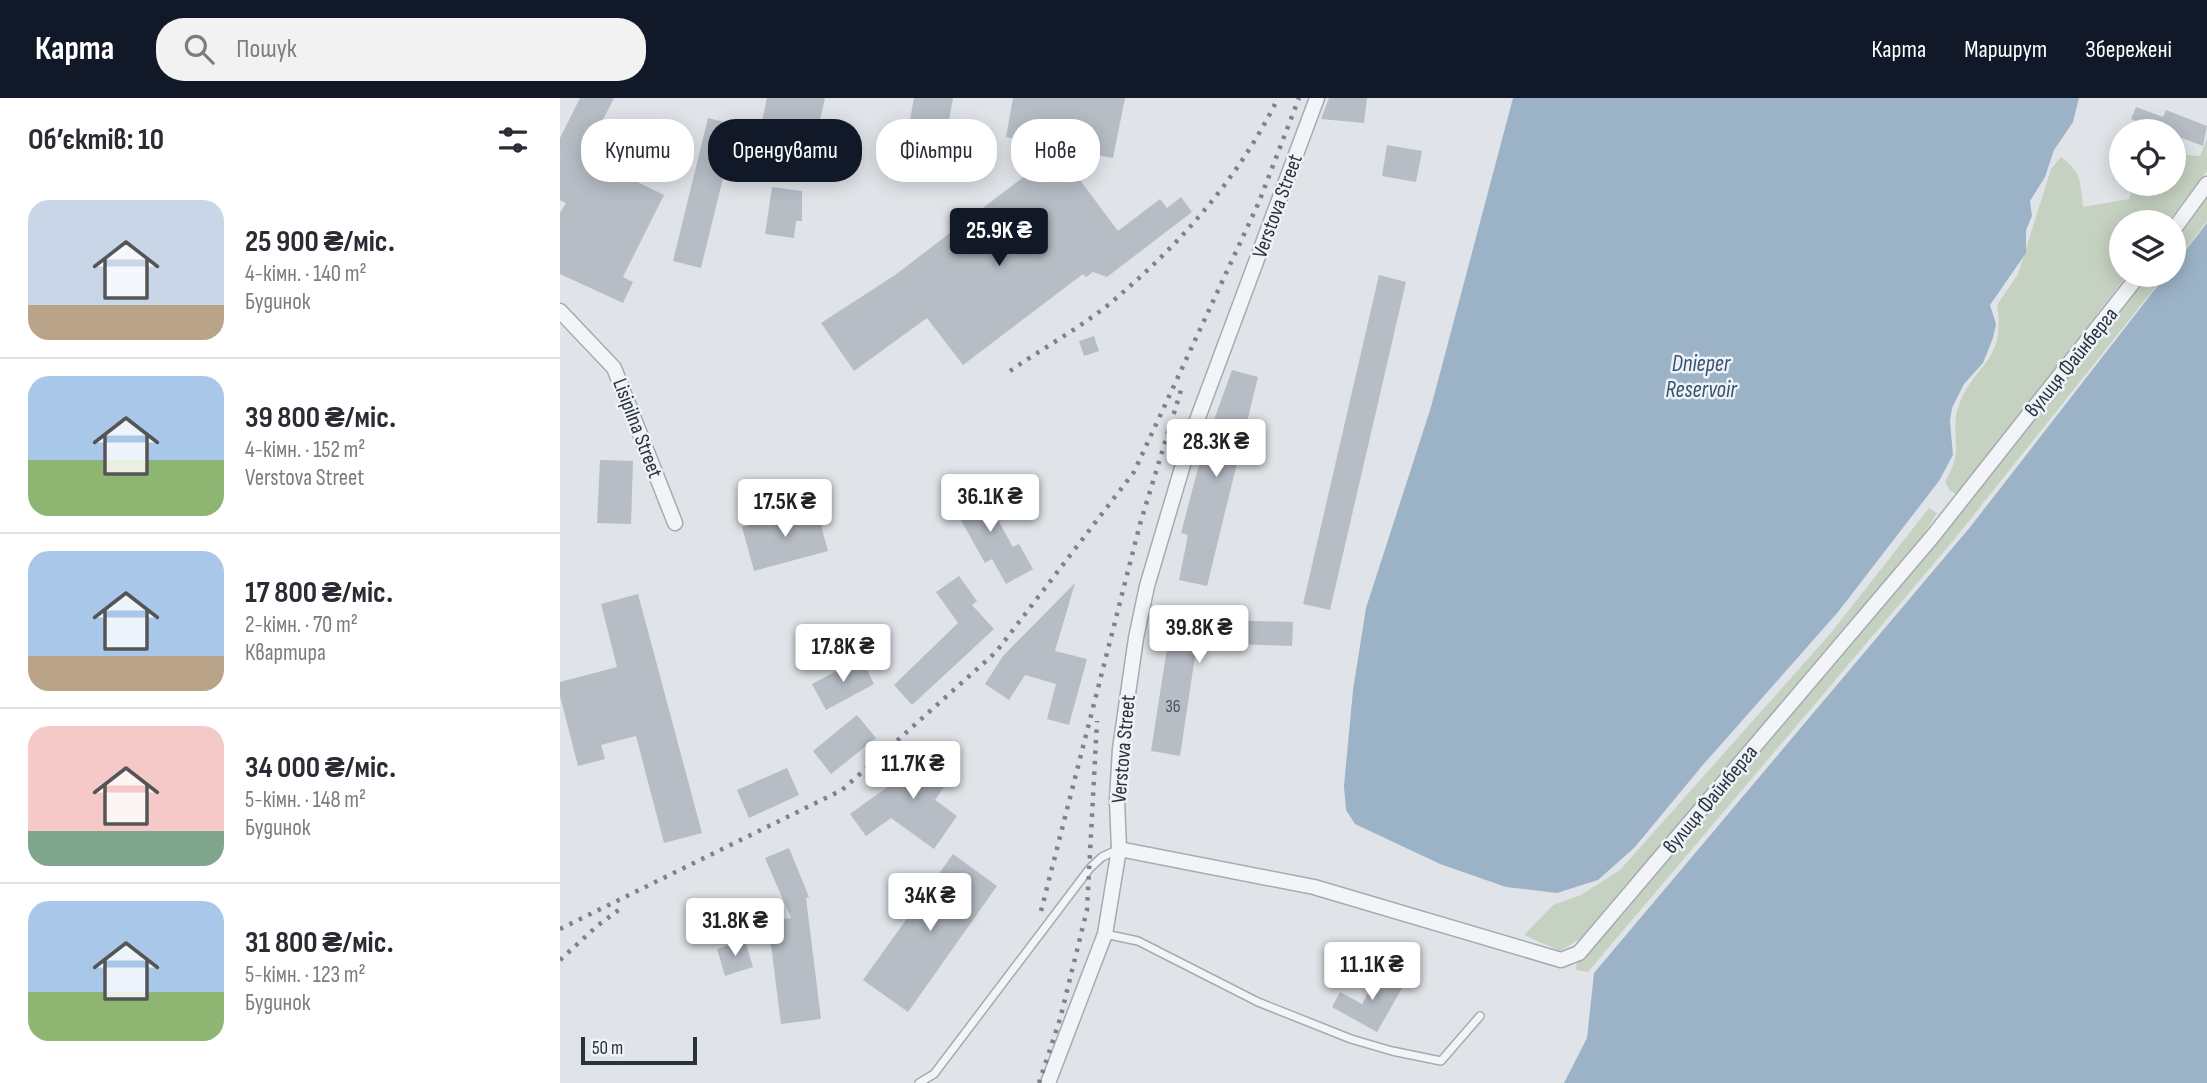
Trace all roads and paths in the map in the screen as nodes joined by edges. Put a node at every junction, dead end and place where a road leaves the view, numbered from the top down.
1 (1317, 98) edge
2 (2207, 184) edge
3 (2186, 213) edge
4 (2130, 287) edge
5 (560, 311) edge
6 (675, 523) dead end
7 (1119, 849) junction
8 (1105, 934) junction
9 (1480, 1016) dead end
10 (919, 1083) edge
11 (1048, 1083) edge

1 - 7 street, Verstova Street
2 - 3 street
4 - 7 street, вулиця Файнберга
5 - 6 street, Lisipilna Street
7 - 8 street, Verstova Street
7 - 10 lane
8 - 9 lane
8 - 11 street, Verstova Street

